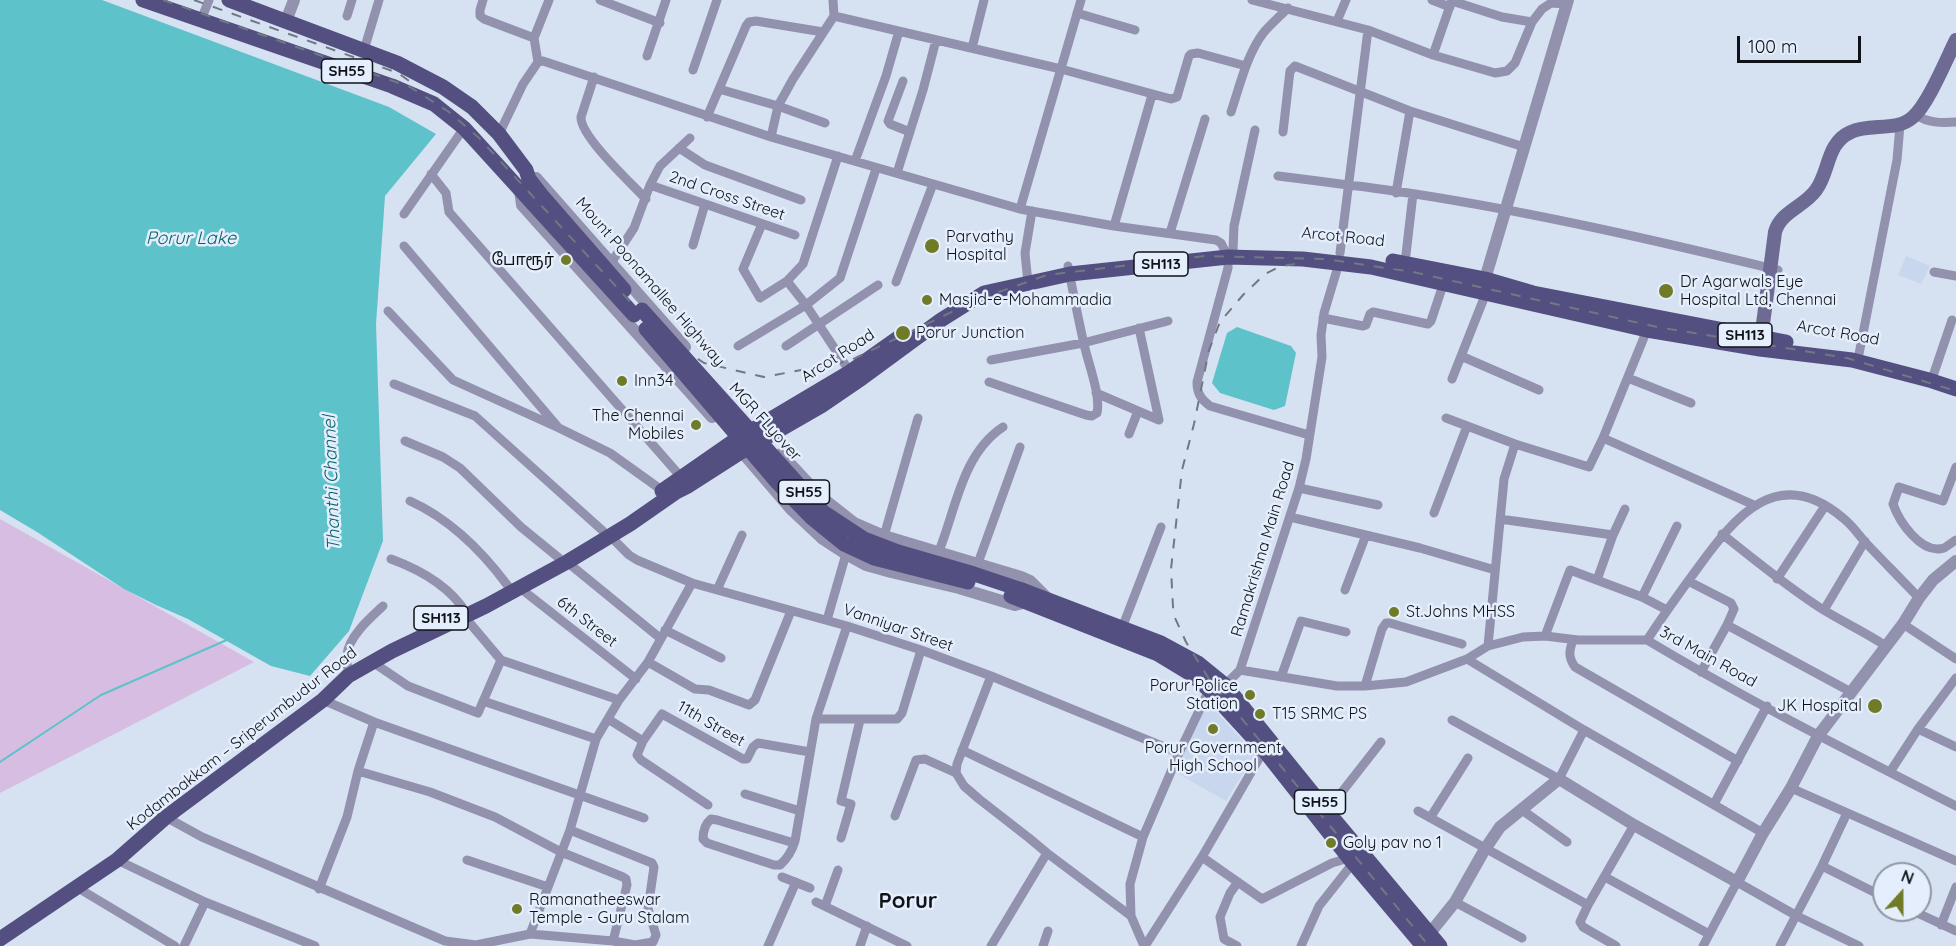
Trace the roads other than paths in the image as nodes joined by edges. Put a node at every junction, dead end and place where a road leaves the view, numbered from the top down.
1 (143, 0) edge
2 (209, 0) edge
3 (229, 0) edge
4 (294, 0) edge
5 (352, 0) edge
6 (379, 0) edge
7 (483, 0) edge
8 (549, 0) edge
9 (600, 0) edge
10 (666, 0) edge
11 (717, 0) edge
12 (833, 0) edge
13 (984, 0) edge
14 (1081, 0) edge
15 (1252, 0) edge
16 (1346, 0) edge
17 (1432, 0) edge
18 (1451, 2) edge
19 (1567, 2) edge
20 (1288, 8) junction
21 (1077, 13) junction
22 (346, 16) dead end
23 (834, 16) junction
24 (201, 20) junction
25 (285, 21) junction
26 (1337, 21) junction
27 (1532, 22) junction
28 (660, 23) junction
29 (1135, 30) dead end
30 (1368, 30) junction
31 (899, 31) junction
32 (823, 32) junction
33 (534, 38) junction
34 (936, 40) junction
35 (1956, 40) edge
36 (972, 48) junction
37 (364, 50) junction
38 (1433, 54) junction
39 (647, 56) dead end
40 (1956, 56) edge
41 (538, 62) junction
42 (1246, 66) junction
43 (1061, 69) junction
44 (693, 70) dead end
45 (594, 77) junction
46 (903, 81) dead end
47 (719, 89) junction
48 (1360, 92) junction
49 (1152, 95) junction
50 (778, 106) junction
51 (1410, 111) junction
52 (1231, 112) dead end
53 (1918, 116) junction
54 (707, 117) junction
55 (1205, 118) dead end
56 (1956, 122) edge
57 (825, 123) dead end
58 (464, 128) junction
59 (1900, 128) junction
60 (1255, 130) dead end
61 (910, 132) junction
62 (1283, 132) dead end
63 (499, 134) junction
64 (771, 137) junction
65 (690, 138) dead end
66 (1524, 147) junction
67 (679, 148) junction
68 (838, 156) junction
69 (855, 161) junction
70 (876, 169) junction
71 (526, 170) junction
72 (897, 173) junction
73 (431, 174) junction
74 (1278, 176) dead end
75 (933, 184) junction
76 (650, 185) junction
77 (1349, 186) junction
78 (520, 190) junction
79 (1396, 193) junction
80 (1413, 194) junction
81 (646, 199) junction
82 (538, 200) junction
83 (801, 200) dead end
84 (705, 204) junction
85 (1020, 209) junction
86 (1505, 210) junction
87 (1032, 211) junction
88 (404, 214) dead end
89 (762, 224) junction
90 (1114, 226) junction
91 (1170, 233) junction
92 (795, 235) dead end
93 (693, 245) dead end
94 (404, 246) dead end
95 (1229, 252) junction
96 (1340, 258) junction
97 (611, 263) junction
98 (1406, 263) junction
99 (1774, 269) junction
100 (1069, 270) junction
101 (1934, 273) dead end
102 (1956, 276) edge
103 (1027, 278) junction
104 (787, 281) junction
105 (896, 282) dead end
106 (1444, 282) junction
107 (878, 285) dead end
108 (1485, 286) junction
109 (806, 305) junction
110 (387, 311) dead end
111 (1323, 318) junction
112 (1955, 318) edge
113 (1168, 321) dead end
114 (819, 326) junction
115 (1139, 328) junction
116 (1647, 330) junction
117 (1083, 343) junction
118 (1764, 344) junction
119 (738, 346) dead end
120 (786, 346) dead end
121 (1859, 354) junction
122 (1461, 356) junction
123 (991, 360) dead end
124 (850, 372) junction
125 (1934, 373) junction
126 (713, 378) junction
127 (1628, 378) junction
128 (1452, 379) dead end
129 (1956, 379) edge
130 (989, 382) dead end
131 (394, 384) dead end
132 (1956, 389) edge
133 (1539, 390) dead end
134 (1096, 393) junction
135 (692, 395) junction
136 (1691, 403) dead end
137 (1138, 411) junction
138 (918, 418) dead end
139 (1446, 418) dead end
140 (1159, 420) junction
141 (1168, 425) dead end
142 (1467, 426) junction
143 (559, 428) junction
144 (1003, 428) dead end
145 (761, 433) junction
146 (1129, 434) dead end
147 (1309, 435) junction
148 (1603, 438) junction
149 (405, 441) dead end
150 (1515, 444) junction
151 (737, 447) junction
152 (1020, 447) dead end
153 (1956, 467) edge
154 (801, 476) junction
155 (681, 477) junction
156 (1299, 488) junction
157 (663, 490) junction
158 (779, 495) junction
159 (410, 501) dead end
160 (1378, 505) dead end
161 (1754, 505) junction
162 (1825, 506) junction
163 (1625, 509) dead end
164 (1434, 513) dead end
165 (1290, 517) junction
166 (1500, 519) junction
167 (1677, 526) dead end
168 (1161, 527) dead end
169 (607, 534) junction
170 (1613, 534) junction
171 (1722, 534) junction
172 (742, 535) dead end
173 (1366, 535) junction
174 (884, 536) junction
175 (1956, 540) edge
176 (1865, 542) junction
177 (939, 551) junction
178 (846, 554) junction
179 (391, 559) dead end
180 (563, 560) junction
181 (1956, 561) edge
182 (978, 563) junction
183 (1495, 570) junction
184 (1777, 579) junction
185 (1597, 580) junction
186 (1688, 581) junction
187 (692, 583) junction
188 (514, 587) junction
189 (717, 590) junction
190 (1345, 590) dead end
191 (1020, 596) junction
192 (1642, 597) junction
193 (1047, 598) junction
194 (1919, 598) junction
195 (383, 606) dead end
196 (1667, 610) junction
197 (1824, 610) junction
198 (790, 611) junction
199 (465, 612) junction
200 (827, 620) junction
201 (1903, 624) junction
202 (1727, 625) junction
203 (847, 626) junction
204 (1122, 628) junction
205 (1346, 633) dead end
206 (662, 634) junction
207 (1545, 636) junction
208 (1573, 640) junction
209 (1647, 640) junction
210 (1462, 644) dead end
211 (1488, 646) junction
212 (1886, 646) junction
213 (921, 650) junction
214 (721, 658) dead end
215 (1467, 659) junction
216 (1956, 659) edge
217 (501, 660) junction
218 (372, 661) junction
219 (648, 662) junction
220 (348, 669) junction
221 (1240, 670) junction
222 (1701, 672) junction
223 (991, 676) junction
224 (1281, 677) junction
225 (1956, 678) edge
226 (636, 679) junction
227 (1225, 685) junction
228 (1365, 686) junction
229 (1209, 690) junction
230 (1851, 692) junction
231 (323, 700) junction
232 (619, 700) junction
233 (483, 701) junction
234 (1767, 706) junction
235 (301, 710) junction
236 (608, 719) junction
237 (816, 719) junction
238 (860, 720) junction
239 (1452, 720) dead end
240 (374, 722) junction
241 (1918, 729) junction
242 (1584, 730) junction
243 (1818, 736) junction
244 (596, 739) junction
245 (643, 741) junction
246 (1381, 742) dead end
247 (1956, 747) edge
248 (962, 750) junction
249 (1264, 750) junction
250 (810, 752) junction
251 (1179, 753) junction
252 (1468, 758) dead end
253 (1738, 761) junction
254 (358, 771) junction
255 (1890, 772) junction
256 (956, 773) junction
257 (1559, 779) junction
258 (1791, 788) junction
259 (1302, 789) junction
260 (745, 794) dead end
261 (580, 796) junction
262 (1714, 804) junction
263 (708, 805) dead end
264 (1956, 806) edge
265 (1522, 810) junction
266 (800, 811) junction
267 (1327, 811) junction
268 (1418, 811) dead end
269 (1847, 813) junction
270 (163, 815) junction
271 (895, 816) dead end
272 (644, 818) dead end
273 (1430, 818) junction
274 (1634, 825) junction
275 (570, 830) junction
276 (1763, 833) junction
277 (1143, 837) junction
278 (841, 838) dead end
279 (1567, 842) dead end
280 (794, 843) junction
281 (1485, 849) junction
282 (561, 852) junction
283 (1047, 854) junction
284 (1202, 857) junction
285 (117, 860) junction
286 (467, 860) dead end
287 (1351, 861) junction
288 (1956, 861) edge
289 (1822, 866) junction
290 (838, 870) dead end
291 (782, 876) dead end
292 (1605, 877) junction
293 (796, 882) junction
294 (1238, 882) junction
295 (1737, 882) junction
296 (548, 887) junction
297 (1956, 887) edge
298 (78, 888) junction
299 (810, 888) dead end
300 (319, 889) junction
301 (1872, 891) edge
302 (206, 902) junction
303 (816, 902) dead end
304 (1455, 902) junction
305 (1588, 905) junction
306 (825, 906) junction
307 (1131, 916) junction
308 (1797, 916) junction
309 (1932, 920) edge
310 (1941, 925) junction
311 (867, 926) junction
312 (0, 931) edge
313 (1048, 931) dead end
314 (1956, 931) edge
315 (530, 934) junction
316 (1708, 934) junction
317 (1423, 935) edge
318 (1522, 938) dead end
319 (0, 939) edge
320 (613, 941) junction
321 (443, 944) edge
322 (176, 946) edge
323 (184, 946) edge
324 (315, 946) edge
325 (477, 946) edge
326 (635, 946) edge
327 (768, 946) edge
328 (860, 946) edge
329 (907, 946) edge
330 (991, 946) edge
331 (1043, 946) edge
332 (1145, 946) edge
333 (1237, 946) edge
334 (1301, 946) edge
335 (1440, 946) edge
336 (1616, 946) edge
337 (1703, 946) edge
338 (1780, 946) edge
339 (1859, 946) edge

1 - 24 main road, SH55
2 - 24 street
3 - 25 main road, SH55
4 - 25 street
5 - 22 street
6 - 37 street
7 - 33 street
8 - 33 street
9 - 28 street
10 - 28 street
11 - 44 street
12 - 23 street
13 - 36 street
14 - 21 street
15 - 20 street
16 - 26 street
17 - 18 street
18 - 27 street
18 - 38 street
19 - 27 street
19 - 66 street
20 - 26 street
20 - 42 street
21 - 29 street
21 - 43 street
23 - 31 street
23 - 32 street
24 - 58 main road, SH55
25 - 37 main road, SH55
26 - 30 street
27 - 38 street
28 - 39 street
30 - 38 street
30 - 48 street, Ramakrishna Main Road
31 - 34 street
31 - 69 street
32 - 47 street
32 - 50 street
33 - 41 street
34 - 36 street
34 - 61 street
35 - 53 main road
36 - 43 street
37 - 63 main road, SH55
40 - 53 main road
41 - 45 street
41 - 63 street
42 - 49 street
42 - 52 street
43 - 49 street
43 - 85 street
45 - 54 street
45 - 81 street
46 - 61 street
47 - 50 street
47 - 54 street
48 - 51 street
48 - 62 street
48 - 77 street, Ramakrishna Main Road
49 - 90 street
50 - 57 street
50 - 64 street
51 - 66 street
51 - 79 street
53 - 56 street
53 - 59 main road
54 - 64 street
55 - 91 street
58 - 73 street
58 - 78 main road, SH55
59 - 99 main road
59 - 121 street
60 - 95 street
61 - 72 street
63 - 71 main road, SH55
64 - 68 street
65 - 67 street
66 - 86 street
67 - 76 street
67 - 83 street
68 - 69 street
68 - 104 street
69 - 70 street
70 - 72 street
70 - 109 street
71 - 82 main road, MGR FLyover / SH55
71 - 97 street, Mount Poonamallee Highway
72 - 75 street
73 - 88 street
73 - 155 street
74 - 77 street
75 - 85 street
75 - 105 street
76 - 81 street
76 - 84 street, 2nd Cross Street
77 - 79 street
77 - 96 street, Ramakrishna Main Road
78 - 82 main road, MGR FLyover / SH55
78 - 135 street
79 - 80 street
80 - 86 street
80 - 98 street
81 - 97 street
82 - 191 main road, MGR FLyover / SH55, bridge
84 - 89 street, 2nd Cross Street
84 - 93 street
85 - 87 street
86 - 99 street
86 - 108 street
87 - 90 street
87 - 103 street
89 - 92 street, 2nd Cross Street
89 - 104 street
90 - 91 street
91 - 95 street
94 - 143 street
95 - 96 main road, Arcot Road / SH113
95 - 100 main road, Arcot Road / SH113
95 - 147 street
96 - 98 main road, Arcot Road / SH113
96 - 106 main road, Arcot Road / SH113
96 - 111 street, Ramakrishna Main Road
97 - 126 street, Mount Poonamallee Highway
98 - 108 main road, Arcot Road / SH113
99 - 118 main road
100 - 103 main road, Arcot Road / SH113
100 - 117 street
101 - 102 street
103 - 124 main road, Arcot Road / SH113
103 - 145 main road, Arcot Road / SH113
104 - 109 street
106 - 108 main road, Arcot Road / SH113
106 - 111 street
107 - 114 street
108 - 116 main road, Arcot Road / SH113
108 - 118 main road, Arcot Road / SH113
108 - 122 street
109 - 114 street
109 - 119 street
110 - 143 street
111 - 147 street, Ramakrishna Main Road
112 - 125 street
113 - 115 street
114 - 120 street
114 - 124 street
115 - 117 street
115 - 140 street
116 - 118 main road, Arcot Road / SH113
116 - 127 street
117 - 123 street
117 - 134 street
118 - 121 main road, Arcot Road / SH113
118 - 132 main road, Arcot Road / SH113
121 - 125 main road, Arcot Road / SH113
122 - 128 street
122 - 133 street
124 - 145 main road, Arcot Road / SH113
125 - 129 main road, Arcot Road / SH113
126 - 135 main road
126 - 145 street, Mount Poonamallee Highway
127 - 136 street
127 - 148 street
130 - 134 street
131 - 169 street, Vanniyar Street
134 - 137 street
135 - 151 street
137 - 140 street
137 - 146 street
138 - 174 street
139 - 142 street
140 - 141 street
142 - 150 street
142 - 164 street
143 - 157 street
144 - 177 street
145 - 151 main road, Kodambakkam – Sriperumbudur Road / SH113
145 - 154 street, Mount Poonamallee Highway
147 - 156 street, Ramakrishna Main Road
148 - 150 street
148 - 161 street
149 - 180 street
150 - 166 street
151 - 155 main road, Kodambakkam – Sriperumbudur Road / SH113
151 - 158 street
151 - 169 main road, Kodambakkam – Sriperumbudur Road / SH113
152 - 182 street
153 - 175 street
154 - 158 street
154 - 174 street, Mount Poonamallee Highway
155 - 157 main road, Kodambakkam – Sriperumbudur Road / SH113
156 - 160 street
156 - 165 street, Ramakrishna Main Road
157 - 169 main road, Kodambakkam – Sriperumbudur Road / SH113
158 - 178 street
159 - 188 street, 6th Street
161 - 162 street
161 - 171 street
162 - 176 street
162 - 184 street
163 - 170 street
165 - 173 street
165 - 221 street, Ramakrishna Main Road
166 - 170 street
166 - 183 street
167 - 192 street
168 - 204 street
169 - 180 main road, Kodambakkam – Sriperumbudur Road / SH113
169 - 187 street, Vanniyar Street
170 - 185 street
171 - 184 street
171 - 186 street
172 - 189 street
173 - 183 street
173 - 190 street
174 - 177 street, Mount Poonamallee Highway
176 - 194 street
176 - 197 street
177 - 182 street, Mount Poonamallee Highway
178 - 191 street
178 - 200 street
179 - 199 street
180 - 188 main road, Kodambakkam – Sriperumbudur Road / SH113
180 - 206 street
181 - 194 street
182 - 193 street, Mount Poonamallee Highway
183 - 211 street
184 - 197 street
185 - 192 street
185 - 207 street
186 - 196 street
186 - 202 street
187 - 189 street, Vanniyar Street
187 - 206 street
188 - 199 main road, Kodambakkam – Sriperumbudur Road / SH113
188 - 226 street, 6th Street
189 - 198 street, Vanniyar Street
191 - 193 main road, MGR FLyover / SH55
191 - 229 main road, SH55
192 - 196 street
193 - 204 main road, SH55
194 - 201 street
195 - 220 street
196 - 209 street
197 - 212 street
198 - 200 street, Vanniyar Street
198 - 219 street
199 - 217 street
199 - 218 main road, Kodambakkam – Sriperumbudur Road / SH113
199 - 220 main road, Kodambakkam – Sriperumbudur Road / SH113
200 - 203 street, Vanniyar Street
201 - 212 street
201 - 216 street
202 - 222 street
202 - 230 street
203 - 213 street, Vanniyar Street
203 - 237 street
204 - 227 main road, SH55
205 - 224 street
206 - 214 street
206 - 219 street
207 - 208 street
207 - 211 street
208 - 209 street
208 - 253 street
209 - 222 street, 3rd Main Road
210 - 228 street
211 - 215 street
212 - 230 street
213 - 223 street, Vanniyar Street
213 - 238 street
215 - 228 street
215 - 242 street
217 - 232 street
217 - 233 street
218 - 231 main road, Kodambakkam – Sriperumbudur Road / SH113
218 - 233 street
219 - 226 street
220 - 235 main road, Kodambakkam – Sriperumbudur Road / SH113
221 - 224 street
221 - 227 street
222 - 234 street, 3rd Main Road
223 - 248 street
223 - 251 street, Vanniyar Street
224 - 228 street
225 - 241 street
226 - 232 street
227 - 259 main road, SH55
229 - 249 main road, SH55
229 - 251 street
230 - 243 street
231 - 235 main road, Kodambakkam – Sriperumbudur Road / SH113
231 - 240 street
232 - 236 street
233 - 244 street
234 - 243 street, 3rd Main Road
234 - 253 street
235 - 270 main road, Kodambakkam – Sriperumbudur Road / SH113
236 - 244 street
236 - 245 street
237 - 238 street
237 - 250 street
238 - 278 street
239 - 257 street
240 - 254 street
240 - 261 street
241 - 247 street
241 - 255 street
242 - 257 street
242 - 262 street
243 - 255 street, 3rd Main Road
243 - 258 street
244 - 261 street
245 - 250 street, 11th Street
245 - 263 street
246 - 267 street
248 - 256 street
248 - 277 street
249 - 259 main road, SH55
249 - 284 street
250 - 266 street
251 - 277 street
252 - 273 street
253 - 262 street
254 - 282 street
254 - 300 street
255 - 264 street, 3rd Main Road
256 - 271 street
256 - 283 street
257 - 265 street
257 - 274 street
258 - 269 street
258 - 276 street
259 - 267 main road, SH55
259 - 287 main road, SH55
260 - 266 street
261 - 272 street
261 - 275 street
262 - 276 street
265 - 279 street
265 - 281 street
266 - 280 street
267 - 317 main road, SH55
268 - 273 street
269 - 288 street
269 - 289 street
270 - 285 main road, Kodambakkam – Sriperumbudur Road / SH113
270 - 300 street
270 - 312 main road, Kodambakkam – Sriperumbudur Road / SH113
273 - 281 street
274 - 292 street
274 - 295 street
275 - 282 street
275 - 326 street
276 - 295 street
277 - 307 street
280 - 280 street
281 - 304 street
281 - 305 street
282 - 296 street
282 - 320 street
283 - 307 street
283 - 330 street
284 - 294 street
284 - 332 street
285 - 298 main road, Kodambakkam – Sriperumbudur Road / SH113
285 - 302 street
286 - 296 street
287 - 294 street
287 - 317 main road, SH55
287 - 334 street
289 - 301 street
289 - 308 street
290 - 306 street
291 - 293 street
292 - 305 street
292 - 316 street
293 - 299 street
293 - 327 street
294 - 333 street
295 - 308 street
295 - 316 street
296 - 315 street
297 - 310 street
298 - 319 main road, Kodambakkam – Sriperumbudur Road / SH113
298 - 322 street
300 - 321 street
302 - 323 street
302 - 324 street
303 - 306 street
304 - 317 street
304 - 318 street
305 - 336 street
306 - 311 street
307 - 332 street
308 - 338 street
308 - 339 street
309 - 310 street
310 - 314 street
311 - 328 street
311 - 329 street
313 - 331 street
315 - 320 street
315 - 325 street
316 - 337 street
317 - 335 main road, SH55
320 - 326 street
321 - 325 street

